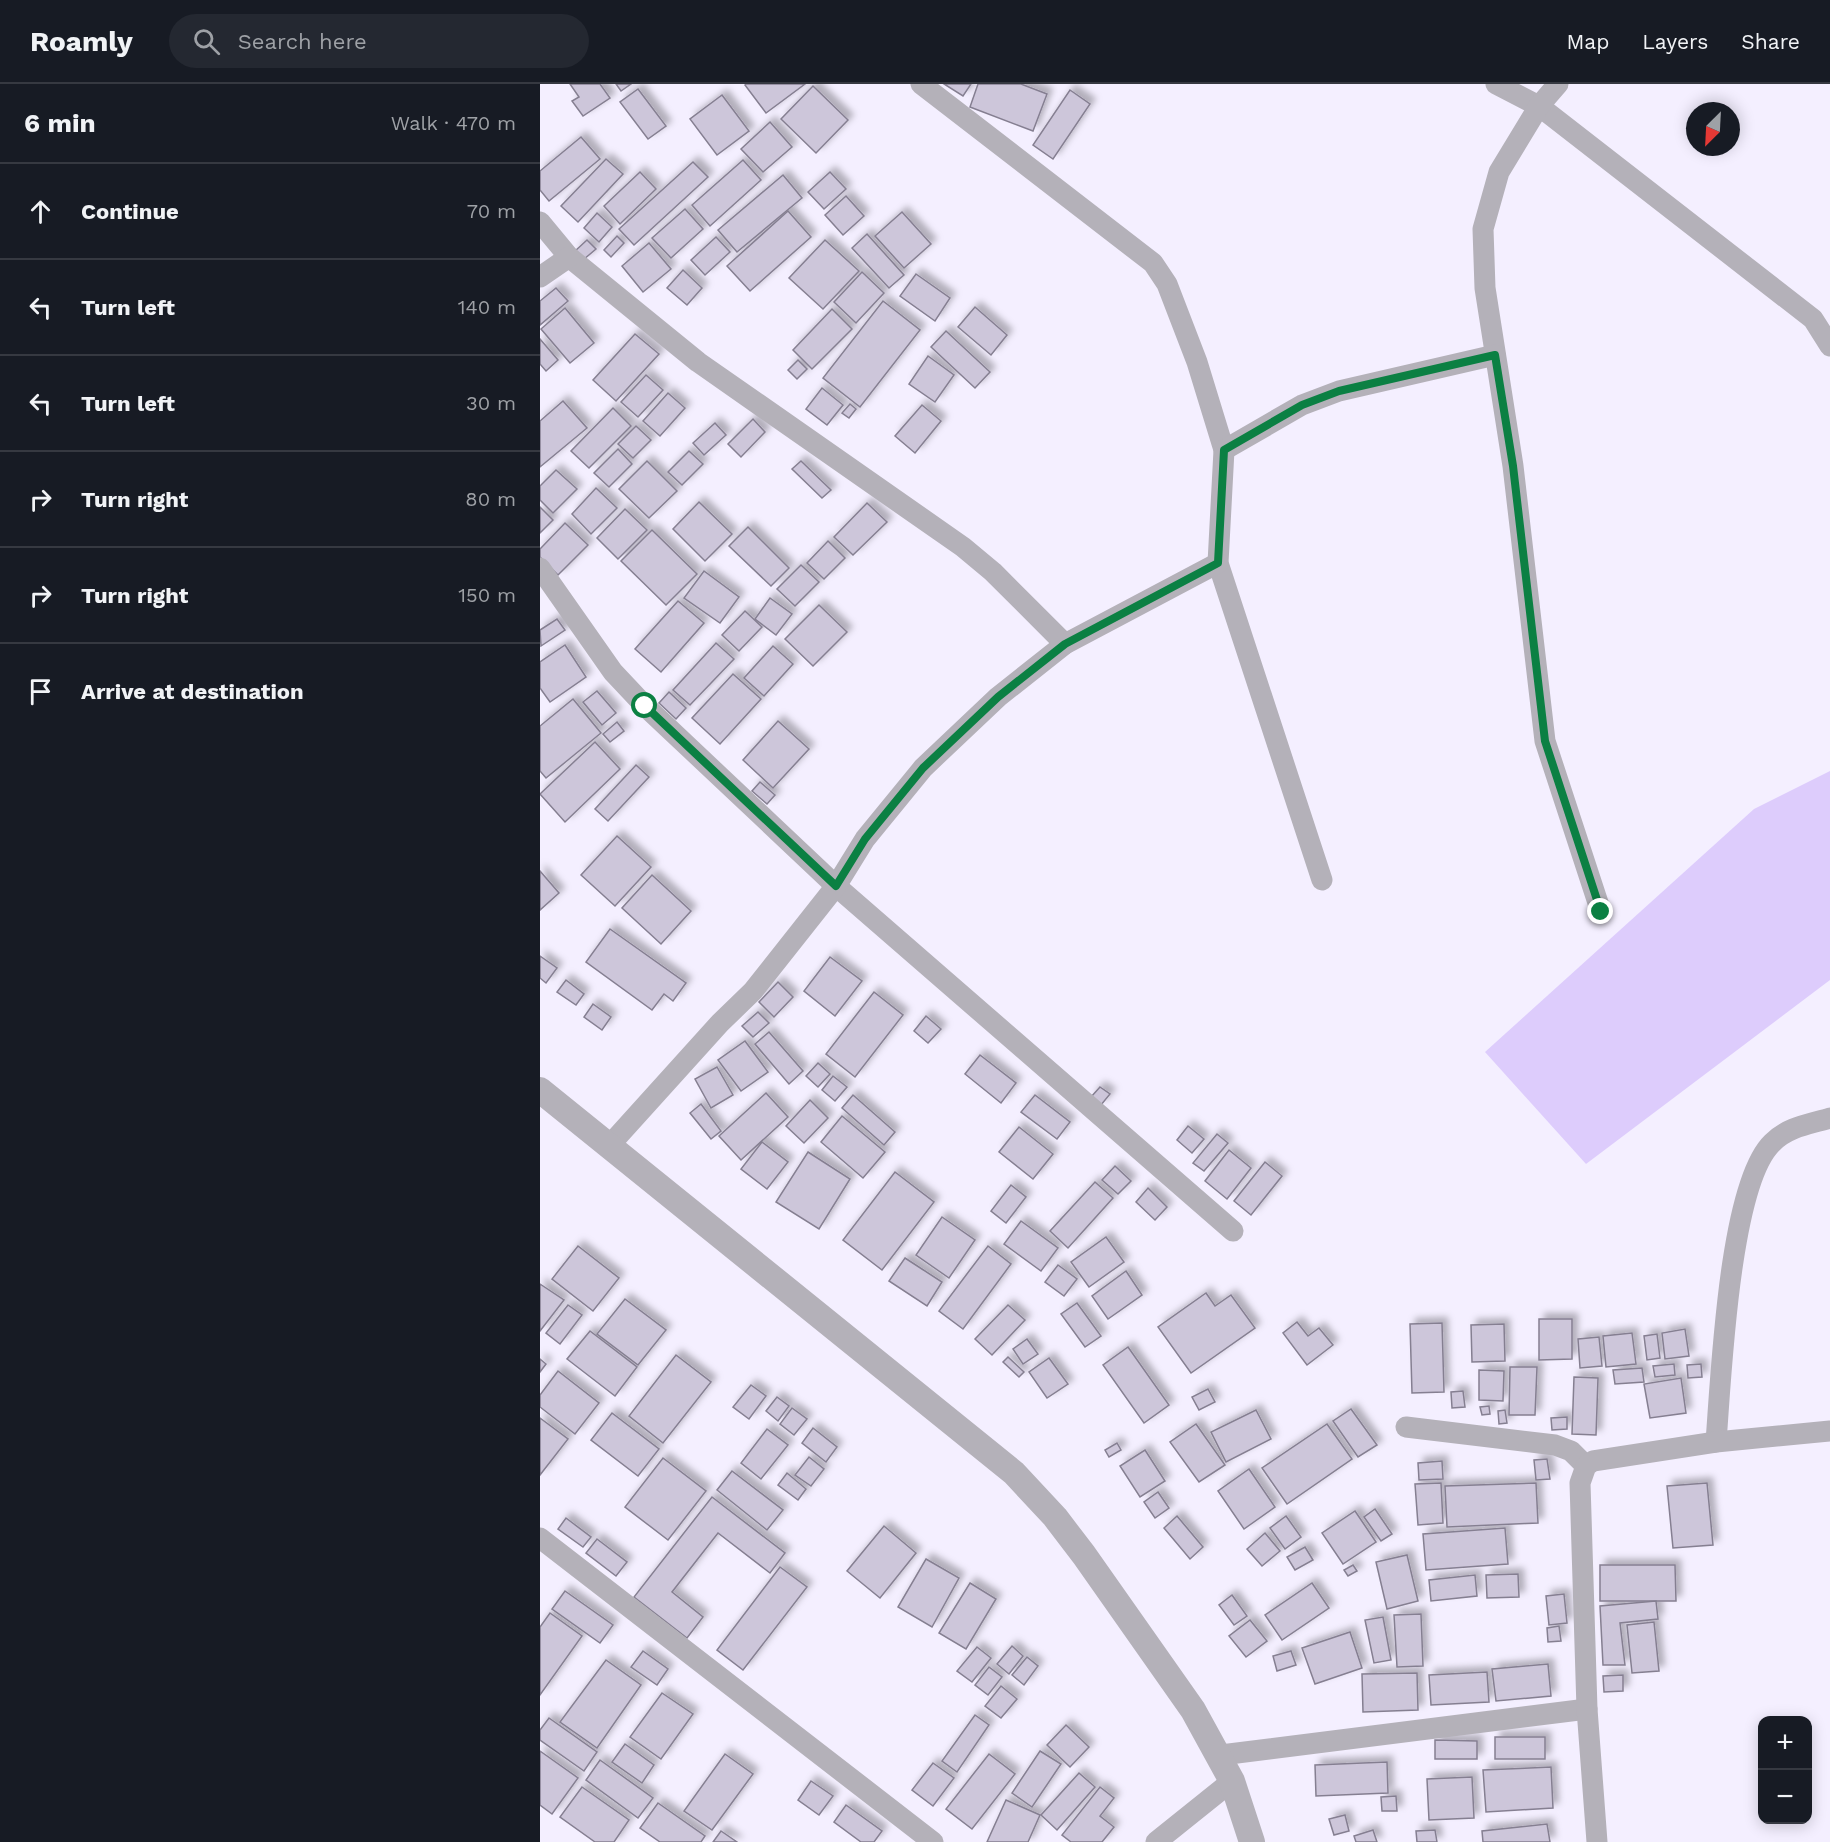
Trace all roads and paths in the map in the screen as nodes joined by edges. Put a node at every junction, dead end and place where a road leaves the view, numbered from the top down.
1 (921, 84) edge
2 (1496, 84) edge
3 (1558, 84) edge
4 (1539, 106) junction
5 (540, 222) edge
6 (569, 256) junction
7 (540, 277) edge
8 (1830, 346) edge
9 (1495, 355) junction
10 (1224, 450) junction
11 (1218, 563) junction
12 (540, 568) edge
13 (1065, 644) junction
14 (1322, 880) dead end
15 (836, 886) junction
16 (1601, 912) dead end
17 (540, 1090) edge
18 (1830, 1118) edge
19 (608, 1147) junction
20 (1233, 1232) dead end
21 (1406, 1427) dead end
22 (1830, 1431) edge
23 (1716, 1442) junction
24 (1586, 1466) junction
25 (540, 1538) edge
26 (1587, 1709) junction
27 (1221, 1755) junction
28 (1232, 1781) junction
29 (933, 1842) edge
30 (1156, 1842) edge
31 (1252, 1842) edge
32 (1597, 1842) edge

1 - 10 street
2 - 4 street
3 - 4 street
4 - 8 street
4 - 9 street
5 - 6 street
6 - 7 street
6 - 13 street
9 - 10 street
9 - 16 street
10 - 11 street
11 - 13 street
11 - 14 street
12 - 15 street
13 - 15 street
15 - 19 street
15 - 20 street
17 - 19 street
18 - 23 street
19 - 27 street
21 - 24 street
22 - 23 street
23 - 24 street
24 - 26 street
25 - 29 street
26 - 27 street
26 - 32 street
27 - 28 street
28 - 30 street
28 - 31 street

